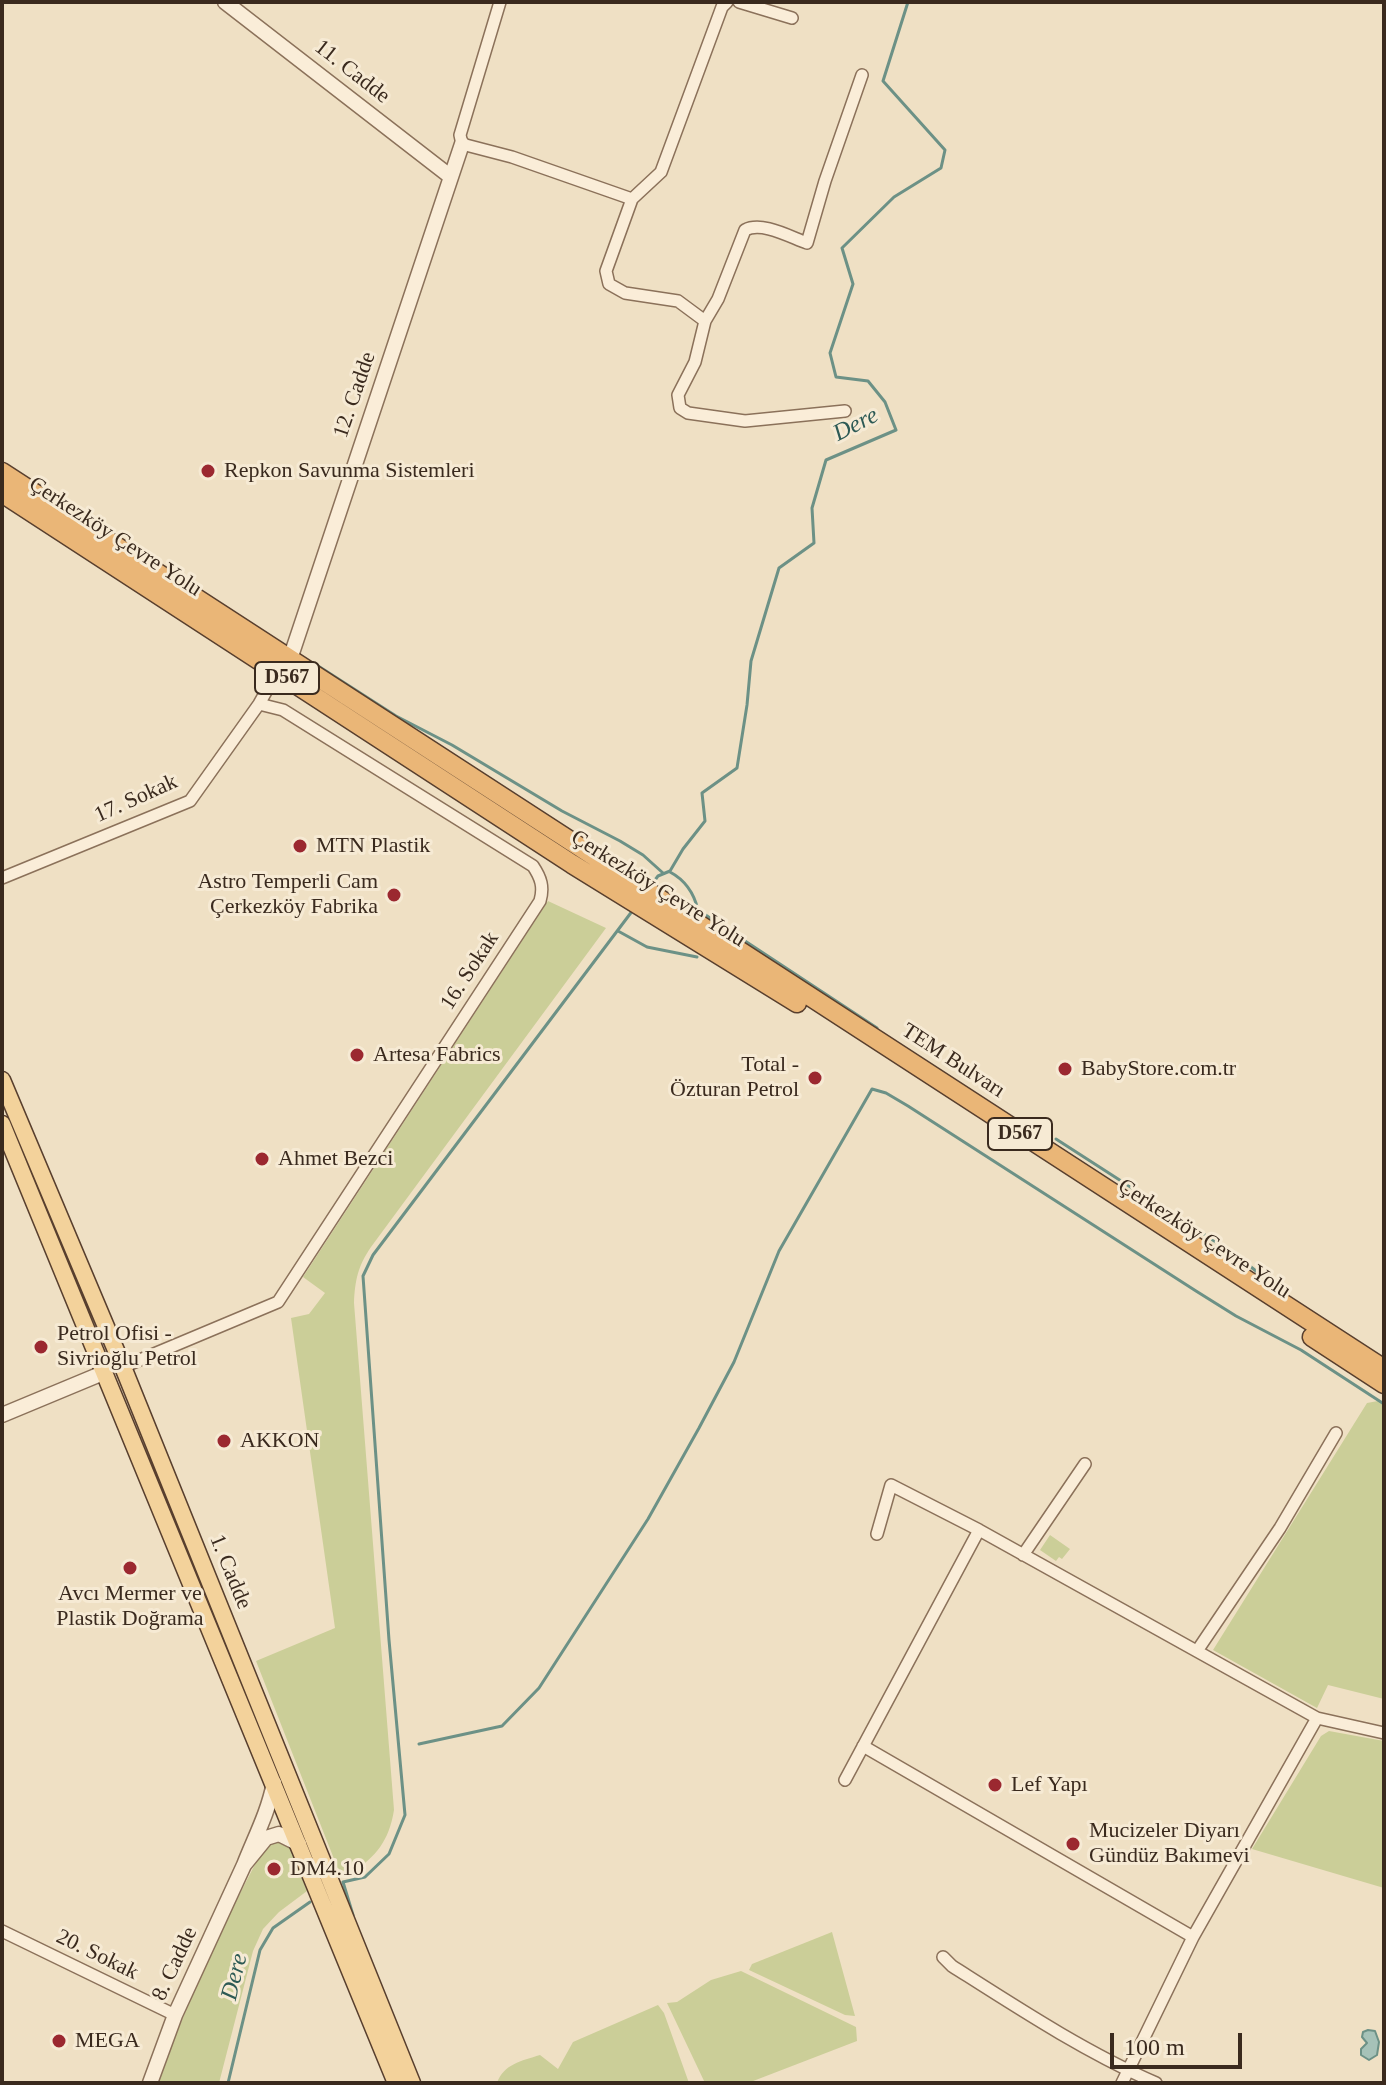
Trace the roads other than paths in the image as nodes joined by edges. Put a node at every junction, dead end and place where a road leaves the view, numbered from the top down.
1 (225, 2) edge
2 (500, 2) edge
3 (727, 2) edge
4 (739, 2) edge
5 (792, 18) dead end
6 (862, 75) dead end
7 (462, 144) junction
8 (451, 177) junction
9 (632, 199) junction
10 (705, 321) junction
11 (845, 411) dead end
12 (2, 472) edge
13 (2, 493) edge
14 (284, 665) junction
15 (259, 704) junction
16 (577, 857) junction
17 (2, 878) edge
18 (653, 905) junction
19 (2, 1080) edge
20 (2, 1124) edge
21 (123, 1367) junction
22 (1384, 1369) edge
23 (103, 1373) junction
24 (1384, 1384) edge
25 (2, 1415) edge
26 (1336, 1433) dead end
27 (1085, 1464) dead end
28 (979, 1530) junction
29 (877, 1534) dead end
30 (1023, 1555) junction
31 (1197, 1651) junction
32 (1317, 1718) junction
33 (1384, 1733) edge
34 (863, 1746) junction
35 (845, 1780) dead end
36 (274, 1783) junction
37 (299, 1844) junction
38 (244, 1865) junction
39 (324, 1885) junction
40 (334, 1910) junction
41 (2, 1931) edge
42 (1193, 1937) junction
43 (943, 1957) dead end
44 (175, 2015) junction
45 (1128, 2071) junction
46 (150, 2083) edge
47 (396, 2083) edge
48 (412, 2083) edge
49 (1122, 2083) edge
50 (1156, 2083) edge

1 - 8 street, 11. Cadde
2 - 7 street
3 - 9 street
4 - 5 street
6 - 10 street
7 - 8 street, 12. Cadde
7 - 9 street
8 - 14 street, 12. Cadde
9 - 10 street
10 - 11 street
12 - 14 highway, D567
13 - 14 highway, Çerkezköy Çevre Yolu / D567
14 - 15 street, 17. Sokak
14 - 16 highway, Çerkezköy Çevre Yolu / D567
14 - 16 highway, Çerkezköy Çevre Yolu / D567
15 - 17 street, 17. Sokak
15 - 21 street, 16. Sokak
16 - 18 highway, Çerkezköy Çevre Yolu / D567
18 - 22 highway, TEM Bulvarı / D567
18 - 24 highway, Çerkezköy Çevre Yolu / D567
19 - 21 main road, 1. Cadde
20 - 23 main road, 1. Cadde
21 - 39 main road, 1. Cadde
23 - 25 street
23 - 36 main road, 1. Cadde
26 - 31 street
27 - 30 street
28 - 29 street
28 - 30 street
28 - 34 street
30 - 31 street
31 - 32 street
32 - 33 street
32 - 42 street
34 - 35 street
34 - 42 street
36 - 37 main road, 1. Cadde
36 - 38 street, 8. Cadde
37 - 38 street, 8. Cadde
37 - 39 main road, 1. Cadde
38 - 44 street, 8. Cadde
39 - 40 main road, 1. Cadde
40 - 47 main road, 1. Cadde
40 - 48 main road, 1. Cadde
41 - 44 street, 20. Sokak
42 - 45 street
43 - 45 street
44 - 46 street, 8. Cadde
45 - 49 street
45 - 50 street

